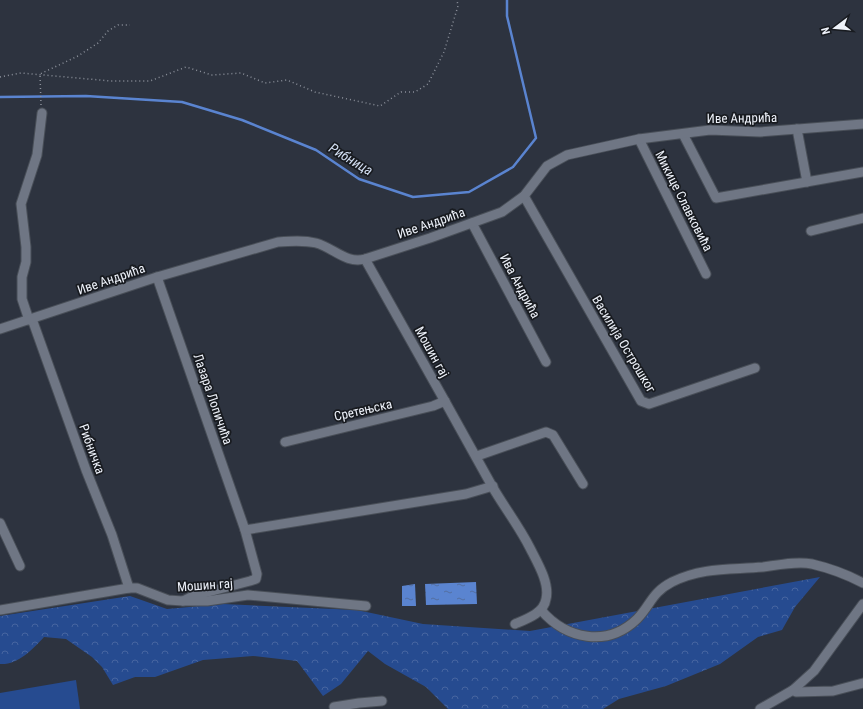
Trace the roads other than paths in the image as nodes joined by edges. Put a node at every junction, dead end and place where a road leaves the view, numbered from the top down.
1 (42, 113) road end
2 (863, 124) edge
3 (796, 129) junction
4 (683, 134) junction
5 (639, 139) junction
6 (863, 172) edge
7 (807, 182) junction
8 (524, 196) junction
9 (863, 218) edge
10 (472, 223) junction
11 (811, 232) dead end
12 (365, 259) junction
13 (706, 274) dead end
14 (157, 277) junction
15 (30, 320) junction
16 (0, 329) edge
17 (546, 362) dead end
18 (756, 368) dead end
19 (445, 401) junction
20 (286, 442) dead end
21 (477, 456) junction
22 (583, 484) dead end
23 (493, 486) junction
24 (0, 523) edge
25 (245, 530) junction
26 (20, 566) dead end
27 (863, 583) edge
28 (129, 588) junction
29 (183, 601) junction
30 (863, 604) edge
31 (366, 606) dead end
32 (0, 610) edge
33 (541, 610) junction
34 (515, 624) dead end
35 (863, 683) edge
36 (793, 690) junction
37 (382, 701) dead end
38 (335, 709) edge
39 (760, 709) edge

1 - 15 street, Рибничка
2 - 3 street, Иве Андрића
3 - 4 street, Иве Андрића
3 - 7 street
4 - 5 street, Иве Андрића
4 - 7 street
5 - 8 street, Иве Андрића
5 - 13 street, Микице Славковића
6 - 7 street
8 - 10 street, Иве Андрића
8 - 18 street, Василија Острошког
9 - 11 street
10 - 12 street, Иве Андрића
10 - 17 street, Ива Андрића
12 - 14 street, Иве Андрића
12 - 19 street, Мошин гај
14 - 15 street, Иве Андрића
14 - 25 street, Лазара Лопичића
15 - 16 street, Иве Андрића
15 - 28 street, Рибничка
19 - 20 street, Сретењска
19 - 21 street, Мошин гај
21 - 22 street
21 - 23 street, Мошин гај
23 - 25 street
23 - 33 street, Мошин гај
24 - 26 street
25 - 29 street, Лазара Лопичића
27 - 33 street
28 - 29 street, Мошин гај
28 - 32 street, Мошин гај
29 - 31 street, Мошин гај
30 - 36 street
33 - 34 street
35 - 36 street
36 - 39 street
37 - 38 street

